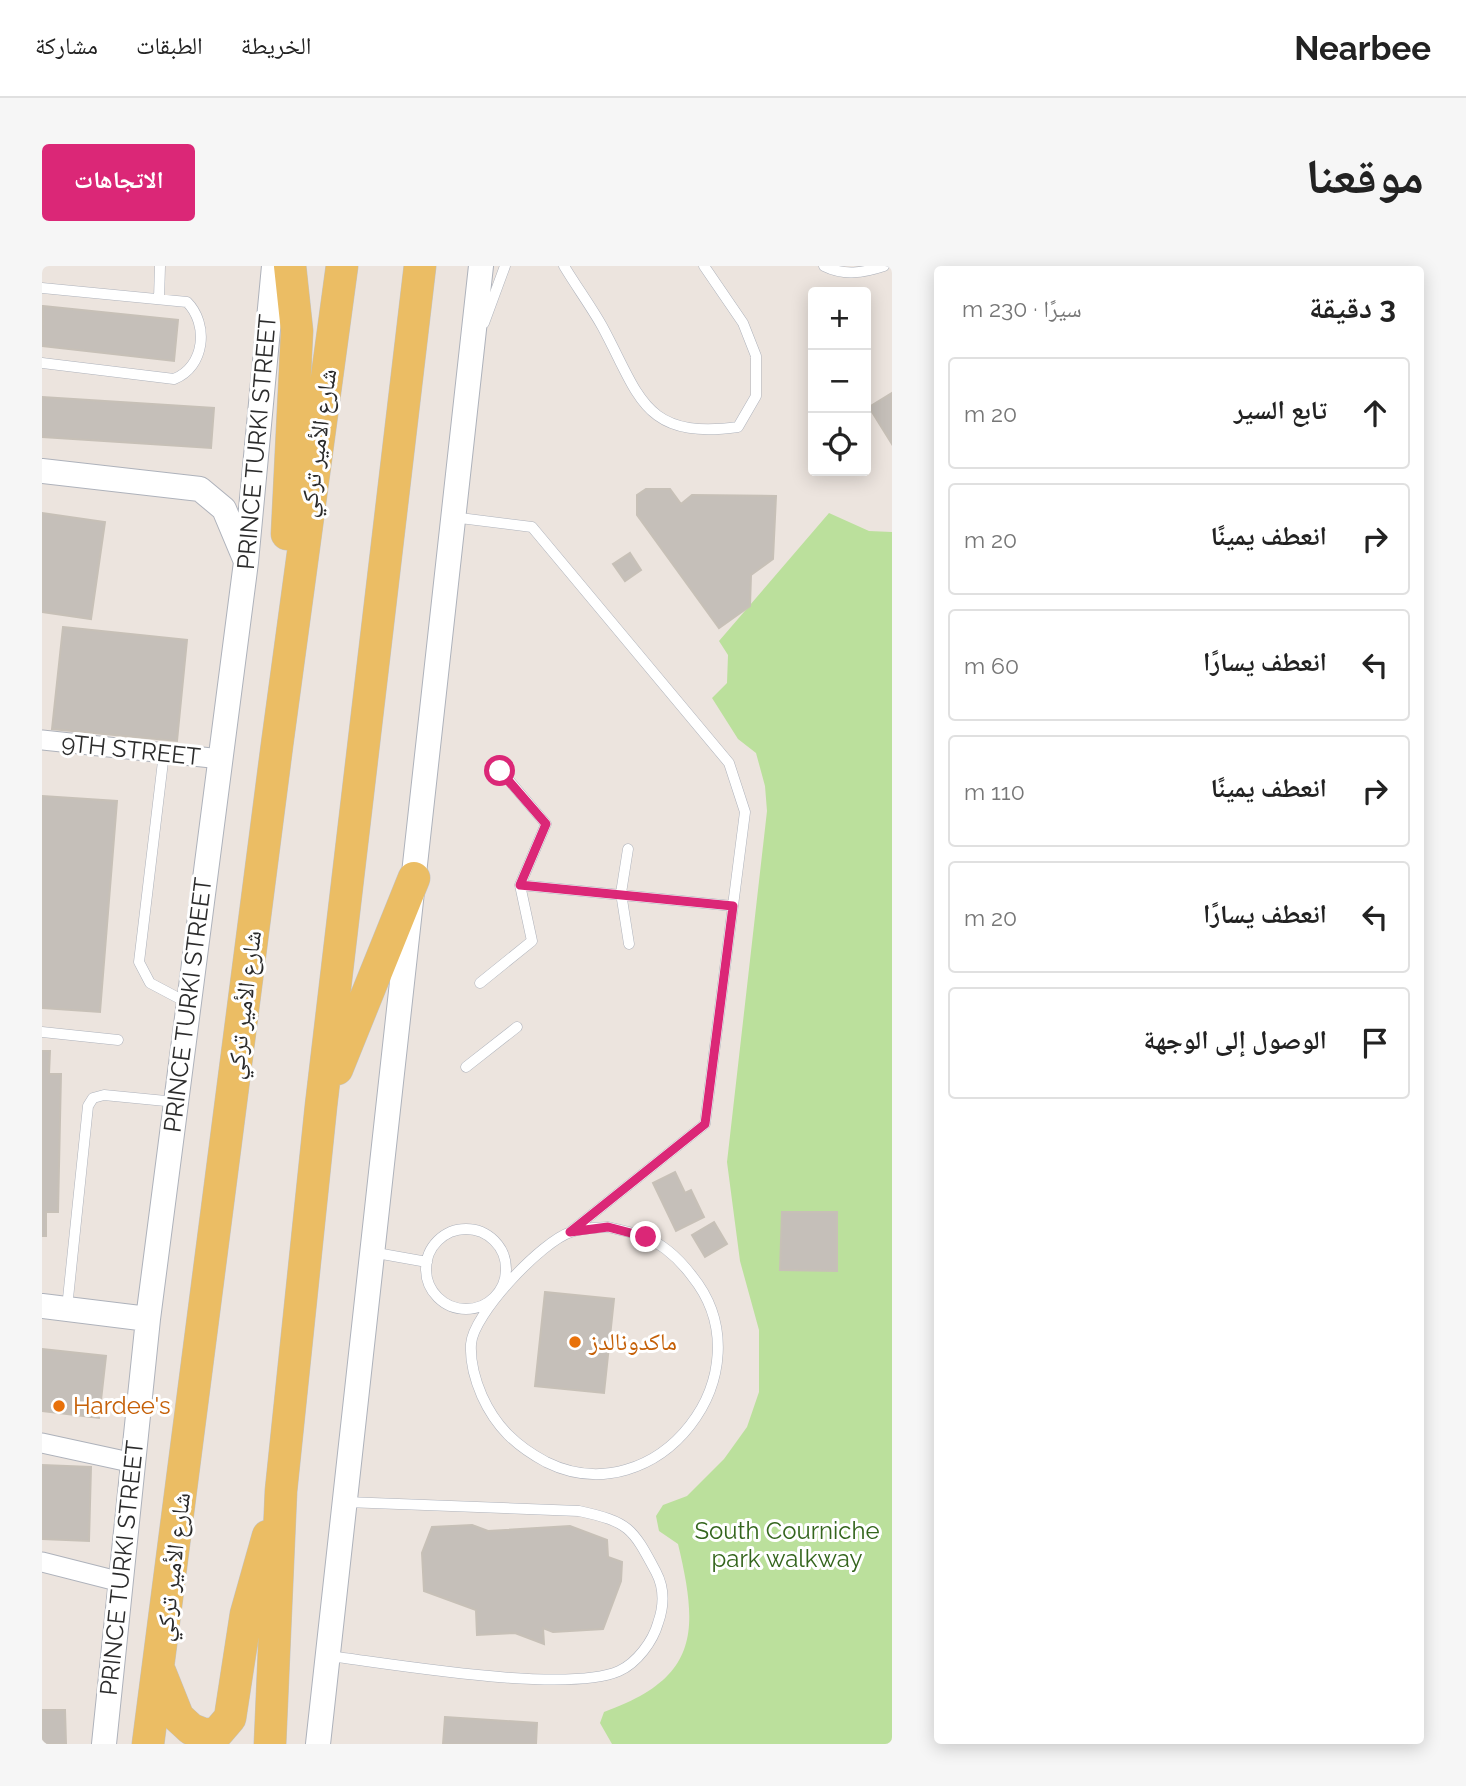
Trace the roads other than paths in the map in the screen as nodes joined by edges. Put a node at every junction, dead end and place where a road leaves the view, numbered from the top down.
1 (160, 266) edge
2 (274, 266) edge
3 (290, 266) edge
4 (342, 266) edge
5 (421, 266) edge
6 (481, 266) edge
7 (505, 266) edge
8 (564, 266) edge
9 (704, 266) edge
10 (824, 266) edge
11 (884, 266) edge
12 (42, 288) edge
13 (159, 299) junction
14 (471, 359) junction
15 (42, 363) edge
16 (42, 471) edge
17 (452, 517) junction
18 (246, 562) junction
19 (42, 740) edge
20 (277, 745) junction
21 (164, 753) junction
22 (221, 759) junction
23 (500, 771) dead end
24 (628, 849) dead end
25 (414, 878) junction
26 (520, 885) junction
27 (621, 893) junction
28 (733, 906) junction
29 (629, 944) dead end
30 (480, 983) dead end
31 (187, 1003) junction
32 (517, 1027) dead end
33 (42, 1032) edge
34 (118, 1040) dead end
35 (466, 1066) dead end
36 (176, 1102) junction
37 (321, 1106) junction
38 (570, 1232) junction
39 (371, 1252) junction
40 (427, 1262) junction
41 (501, 1287) junction
42 (42, 1306) edge
43 (67, 1308) junction
44 (148, 1319) junction
45 (42, 1443) edge
46 (134, 1463) junction
47 (281, 1491) junction
48 (345, 1502) junction
49 (42, 1562) edge
50 (121, 1583) junction
51 (329, 1656) junction
52 (160, 1671) junction
53 (104, 1744) edge
54 (148, 1744) edge
55 (270, 1744) edge
56 (318, 1744) edge

1 - 13 lane
2 - 18 street, PRINCE TURKI STREET
3 - 20 main road
4 - 20 main road, شارع الأمير تركي
5 - 37 main road
6 - 14 street
7 - 14 lane
8 - 9 lane
10 - 11 lane
12 - 13 lane
13 - 15 lane
14 - 17 street
16 - 18 street
17 - 25 street
17 - 28 lane
18 - 22 street, PRINCE TURKI STREET
19 - 21 street, 9TH STREET
20 - 52 main road, شارع الأمير تركي
21 - 22 street, 9TH STREET
21 - 31 lane
22 - 31 street, PRINCE TURKI STREET
23 - 26 lane
24 - 27 lane
25 - 37 main road
25 - 39 street
26 - 27 lane
26 - 30 lane
27 - 28 lane
27 - 29 lane
28 - 38 lane
31 - 36 street, PRINCE TURKI STREET
32 - 35 lane
33 - 34 lane
36 - 43 lane
36 - 44 street, PRINCE TURKI STREET
37 - 47 main road
38 - 41 lane
38 - 41 lane
39 - 40 lane
39 - 48 street
40 - 41 lane
40 - 41 lane
42 - 43 street
43 - 44 street
44 - 46 street, PRINCE TURKI STREET
45 - 46 street
46 - 50 street, PRINCE TURKI STREET
47 - 52 main road
47 - 55 main road
48 - 51 street
48 - 51 lane
49 - 50 street
50 - 53 street, PRINCE TURKI STREET
51 - 56 street
52 - 54 main road, شارع الأمير تركي

